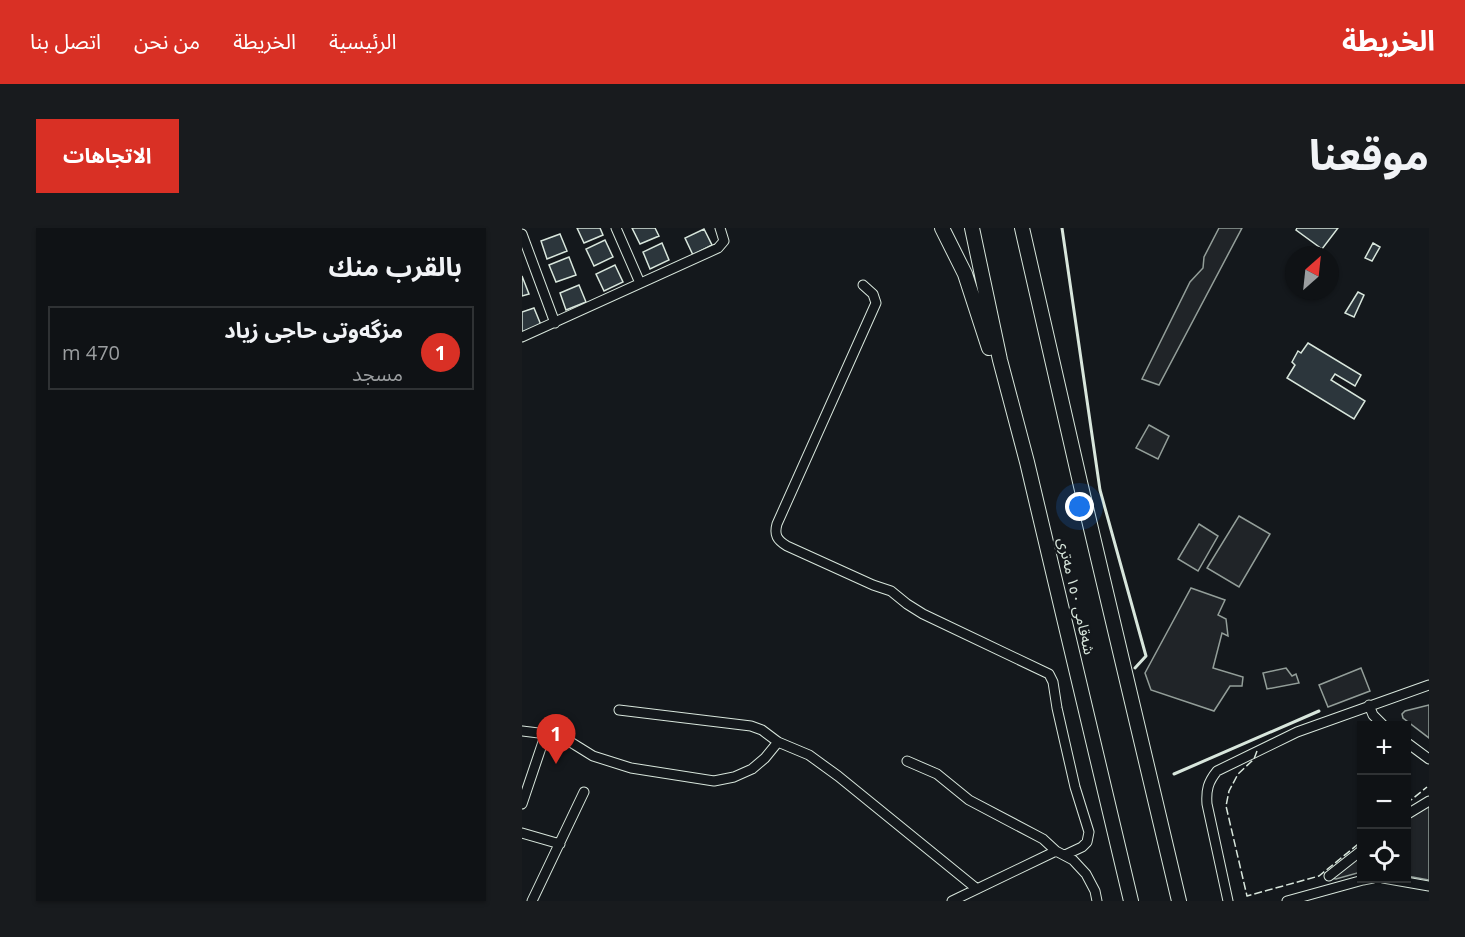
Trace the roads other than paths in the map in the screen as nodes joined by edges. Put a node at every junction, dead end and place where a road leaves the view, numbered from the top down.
1 (616, 228) edge
2 (720, 228) edge
3 (942, 228) edge
4 (972, 228) edge
5 (1023, 228) edge
6 (522, 234) edge
7 (640, 283) junction
8 (863, 285) dead end
9 (555, 322) junction
10 (522, 337) edge
11 (1027, 462) junction
12 (1429, 685) edge
13 (1369, 705) junction
14 (619, 710) dead end
15 (1378, 721) edge
16 (522, 731) edge
17 (546, 733) junction
18 (778, 742) junction
19 (1411, 745) edge
20 (1429, 759) edge
21 (907, 761) dead end
22 (584, 792) dead end
23 (1429, 801) edge
24 (522, 804) edge
25 (1411, 812) edge
26 (522, 833) edge
27 (560, 844) junction
28 (1061, 853) junction
29 (1357, 854) edge
30 (1329, 876) dead end
31 (1357, 882) edge
32 (1409, 883) edge
33 (1429, 886) edge
34 (977, 889) junction
35 (532, 901) edge
36 (952, 901) edge
37 (1097, 901) edge
38 (1131, 901) edge
39 (1179, 901) edge
40 (1227, 901) edge
41 (1287, 901) edge

1 - 7 street
2 - 7 street
3 - 11 highway
4 - 11 highway, شەقامی ١٥٠ مەتری
5 - 39 highway, شەقامی ١٥٠ مەتری
6 - 9 street
7 - 9 street
8 - 28 street
9 - 10 street
11 - 38 highway, شەقامی ١٥٠ مەتری
12 - 13 street
13 - 15 street
13 - 40 street
14 - 18 street
16 - 17 street
17 - 18 street
17 - 24 street
18 - 34 street
19 - 20 street
21 - 28 street
22 - 27 street
23 - 25 street
26 - 27 street
27 - 35 street
28 - 34 street
28 - 37 street
29 - 30 street
31 - 41 street
32 - 33 street
34 - 36 street

